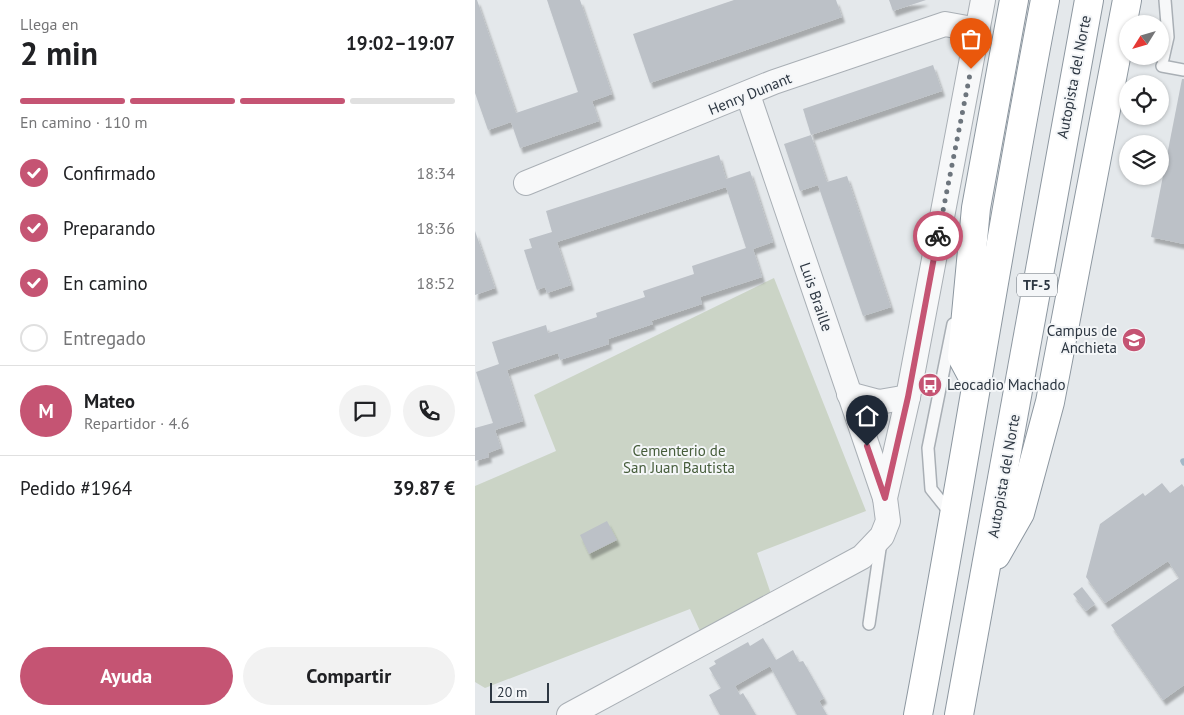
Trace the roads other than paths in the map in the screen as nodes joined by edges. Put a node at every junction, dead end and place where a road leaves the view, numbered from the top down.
1 (983, 0) edge
2 (1008, 0) edge
3 (1014, 0) edge
4 (1045, 0) edge
5 (1089, 0) edge
6 (1127, 0) edge
7 (1165, 0) edge
8 (978, 30) junction
9 (1184, 70) edge
10 (748, 95) junction
11 (993, 108) junction
12 (526, 183) dead end
13 (971, 263) junction
14 (977, 385) junction
15 (849, 394) junction
16 (908, 397) junction
17 (885, 498) junction
18 (955, 520) junction
19 (882, 536) junction
20 (987, 571) junction
21 (869, 624) dead end
22 (569, 715) edge
23 (918, 715) edge
24 (959, 715) edge

1 - 8 street
2 - 11 highway
3 - 11 highway
4 - 14 highway, TF-5
5 - 20 highway, Autopista del Norte / TF-5
6 - 20 highway
7 - 9 lane
8 - 10 street, Henry Dunant
8 - 16 street
10 - 12 street, Henry Dunant
10 - 15 street, Luis Braille
11 - 13 highway
13 - 14 highway
13 - 18 lane
14 - 18 highway, TF-5
15 - 16 street
15 - 17 street, Luis Braille
16 - 17 street
17 - 19 street
18 - 23 highway, TF-5
19 - 21 lane
19 - 22 street
20 - 24 highway, Autopista del Norte / TF-5

